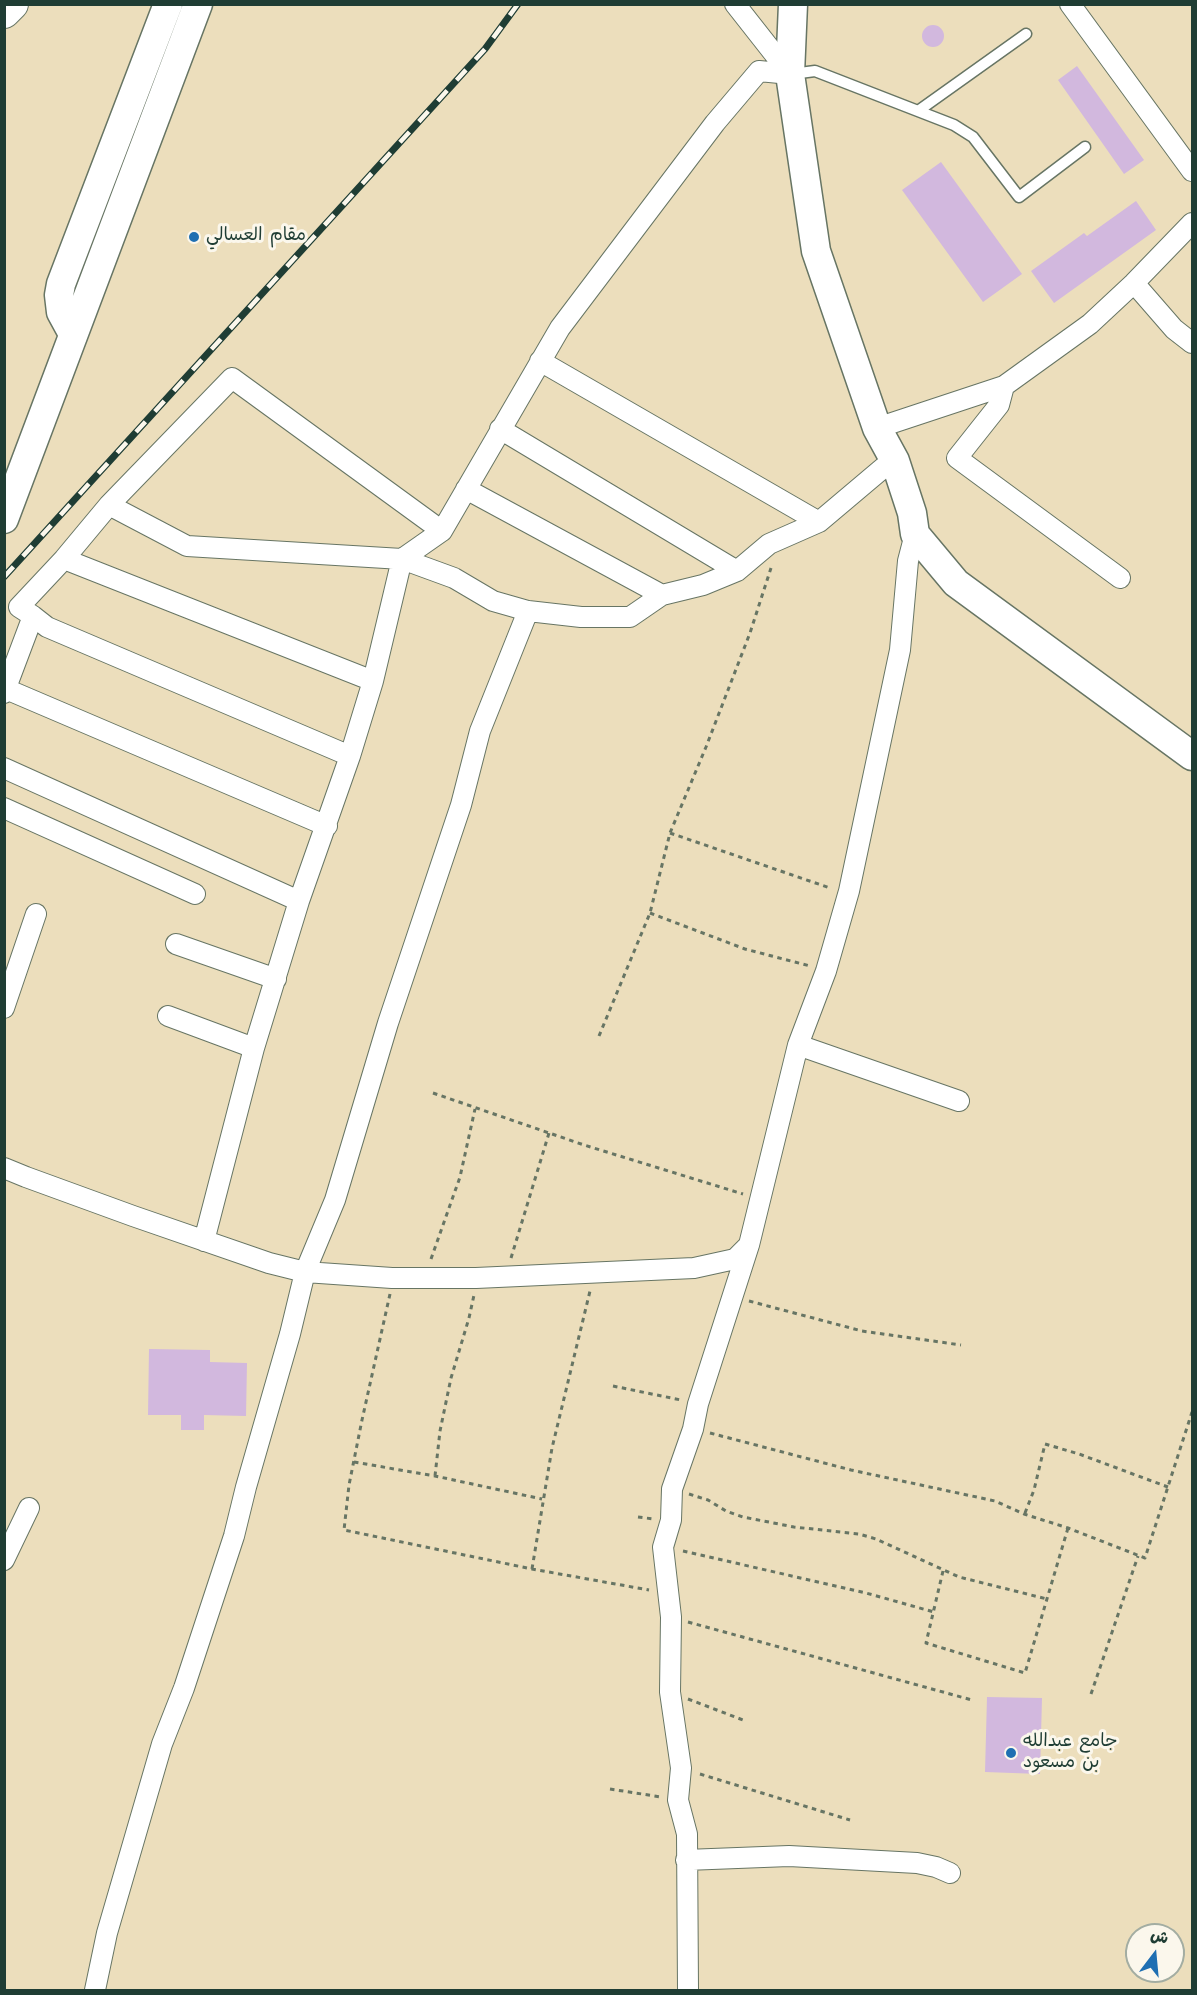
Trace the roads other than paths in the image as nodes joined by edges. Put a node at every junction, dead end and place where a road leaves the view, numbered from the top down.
1 (12, 4) edge
2 (168, 4) edge
3 (198, 4) edge
4 (735, 4) edge
5 (793, 4) edge
6 (1070, 4) edge
7 (4, 12) edge
8 (1026, 34) dead end
9 (790, 74) junction
10 (918, 111) junction
11 (1085, 147) dead end
12 (1192, 171) edge
13 (1192, 223) edge
14 (1134, 283) junction
15 (73, 334) junction
16 (1192, 343) edge
17 (540, 361) junction
18 (1004, 386) junction
19 (877, 428) junction
20 (500, 429) junction
21 (895, 461) junction
22 (466, 489) junction
23 (109, 505) junction
24 (4, 519) edge
25 (819, 522) junction
26 (442, 531) junction
27 (915, 534) junction
28 (64, 559) junction
29 (402, 559) junction
30 (737, 571) junction
31 (1120, 578) dead end
32 (662, 595) junction
33 (528, 611) junction
34 (33, 616) junction
35 (373, 681) junction
36 (5, 691) edge
37 (350, 756) junction
38 (1192, 756) edge
39 (4, 768) edge
40 (4, 808) edge
41 (327, 826) junction
42 (195, 894) dead end
43 (299, 901) junction
44 (36, 914) dead end
45 (176, 944) dead end
46 (276, 979) junction
47 (4, 1008) edge
48 (168, 1016) dead end
49 (798, 1045) junction
50 (254, 1048) junction
51 (959, 1101) dead end
52 (4, 1168) edge
53 (204, 1241) junction
54 (749, 1245) junction
55 (305, 1272) junction
56 (29, 1508) dead end
57 (4, 1560) edge
58 (686, 1860) junction
59 (950, 1873) dead end
60 (95, 1990) edge
61 (688, 1990) edge

1 - 7 main road
2 - 15 street
3 - 15 street
4 - 9 street
5 - 9 street
6 - 12 street
8 - 10 lane
9 - 10 lane
9 - 17 street
9 - 19 street
10 - 11 lane
13 - 14 street
14 - 16 street
14 - 18 street
15 - 24 street
17 - 20 street
17 - 25 street
18 - 19 street
18 - 31 street
19 - 21 street
20 - 22 street
20 - 30 street
21 - 25 street
21 - 27 street
22 - 26 street
22 - 32 street
23 - 26 street
23 - 28 street
23 - 29 street
25 - 30 street
26 - 29 street
27 - 38 street
27 - 49 street
28 - 34 street
28 - 35 street
29 - 33 street
29 - 35 street
30 - 32 street
32 - 33 street
33 - 55 street
34 - 36 street
34 - 37 street
35 - 37 street
36 - 41 street
37 - 41 street
39 - 43 street
40 - 42 street
41 - 43 street
43 - 46 street
44 - 47 street
45 - 46 street
46 - 50 street
48 - 50 street
49 - 51 street
49 - 54 street
50 - 53 street
52 - 53 street
53 - 55 street
54 - 55 street
54 - 58 street
55 - 60 street
56 - 57 street
58 - 59 street
58 - 61 street

